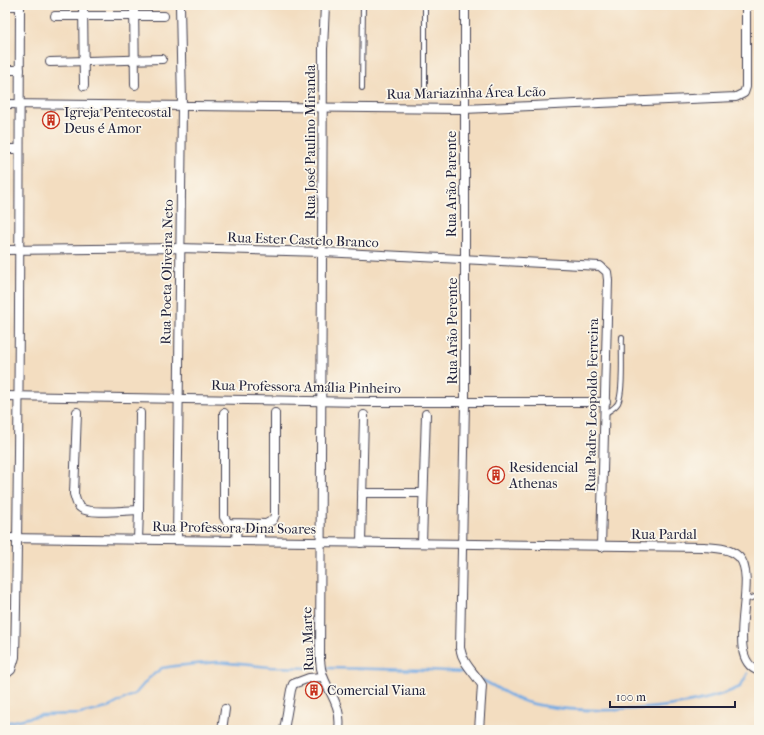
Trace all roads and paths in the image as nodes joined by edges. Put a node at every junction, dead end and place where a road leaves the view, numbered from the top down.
1 (83, 5) edge
2 (134, 5) edge
3 (180, 5) edge
4 (325, 5) edge
5 (363, 5) edge
6 (425, 5) edge
7 (465, 5) edge
8 (746, 5) edge
9 (5, 6) edge
10 (20, 6) edge
11 (55, 16) dead end
12 (83, 16) junction
13 (134, 16) junction
14 (164, 16) dead end
15 (134, 59) junction
16 (162, 59) dead end
17 (84, 61) junction
18 (50, 62) dead end
19 (5, 70) edge
20 (20, 70) junction
21 (135, 85) dead end
22 (84, 86) dead end
23 (362, 88) dead end
24 (425, 90) dead end
25 (5, 104) edge
26 (20, 104) junction
27 (182, 106) junction
28 (323, 108) junction
29 (464, 108) junction
30 (5, 149) edge
31 (19, 149) junction
32 (180, 248) junction
33 (5, 250) edge
34 (19, 250) junction
35 (323, 252) junction
36 (465, 260) junction
37 (600, 266) joint
38 (622, 337) dead end
39 (5, 396) edge
40 (20, 397) junction
41 (179, 398) junction
42 (322, 400) junction
43 (465, 402) junction
44 (606, 402) junction
45 (77, 412) dead end
46 (224, 412) dead end
47 (275, 413) dead end
48 (606, 413) junction
49 (140, 414) dead end
50 (426, 414) dead end
51 (364, 415) dead end
52 (362, 493) junction
53 (423, 493) junction
54 (139, 510) junction
55 (237, 524) junction
56 (260, 524) junction
57 (5, 538) edge
58 (17, 538) junction
59 (138, 540) junction
60 (177, 540) junction
61 (236, 541) junction
62 (260, 541) junction
63 (361, 542) junction
64 (320, 543) junction
65 (422, 543) junction
66 (463, 544) junction
67 (601, 547) junction
68 (759, 596) edge
69 (744, 600) junction
70 (759, 671) edge
71 (6, 675) edge
72 (322, 677) junction
73 (225, 710) dead end
74 (222, 730) edge
75 (284, 730) edge
76 (339, 730) edge
77 (479, 730) edge

1 - 12 street
2 - 13 street
3 - 27 street, Rua Poeta Oliveira Neto
4 - 28 street, Rua José Paulino Miranda
5 - 23 lane
6 - 24 lane
7 - 29 street, Rua Arão Parente
8 - 29 street, Rua Mariazinha Área Leão
9 - 10 street
10 - 20 street
11 - 12 street
12 - 13 street
12 - 17 street
13 - 14 street
13 - 15 street
15 - 16 street
15 - 17 street
15 - 21 street
17 - 18 street
17 - 22 street
19 - 20 street
20 - 26 street
25 - 26 street, Rua Mariazinha Área Leão
26 - 27 street, Rua Mariazinha Área Leão
26 - 31 street
27 - 28 street, Rua Mariazinha Área Leão
27 - 32 street, Rua Poeta Oliveira Neto
28 - 29 street, Rua Mariazinha Área Leão
28 - 35 street, Rua José Paulino Miranda
29 - 36 street, Rua Arão Parente
30 - 31 street
31 - 34 street
32 - 34 street, Rua Ester Castelo Branco
32 - 35 street, Rua Ester Castelo Branco
32 - 41 street, Rua Poeta Oliveira Neto
33 - 34 street, Rua Ester Castelo Branco
34 - 40 street
35 - 36 street, Rua Ester Castelo Branco
35 - 42 street, Rua José Paulino Miranda
36 - 37 street, Rua Ester Castelo Branco
36 - 43 street, Rua Arão Perente
37 - 44 street, Rua Padre Leopoldo Ferreira
38 - 48 lane
39 - 40 street, Rua Professora Amália Pinheiro
40 - 41 street, Rua Professora Amália Pinheiro
40 - 58 street
41 - 42 street, Rua Professora Amália Pinheiro
41 - 60 street, Rua Poeta Oliveira Neto
42 - 43 street, Rua Professora Amália Pinheiro
42 - 64 street, Rua José Paulino Miranda
43 - 44 street, Rua Professora Amália Pinheiro
43 - 66 street
44 - 48 street, Rua Padre Leopoldo Ferreira
45 - 54 street
46 - 55 street
47 - 56 street
48 - 67 street, Rua Padre Leopoldo Ferreira
49 - 54 street
50 - 53 street
51 - 52 street
52 - 53 street
52 - 63 street
53 - 65 street
54 - 59 street
55 - 56 street
55 - 61 street
56 - 62 street
57 - 58 street, Rua Professora Dina Soares
58 - 59 street, Rua Professora Dina Soares
58 - 71 street
59 - 60 street, Rua Professora Dina Soares
60 - 61 street, Rua Professora Dina Soares
61 - 62 street, Rua Professora Dina Soares
62 - 64 street, Rua Professora Dina Soares
63 - 64 street, Rua Professora Dina Soares
63 - 65 street, Rua Professora Dina Soares
64 - 72 street, Rua Marte
65 - 66 street, Rua Professora Dina Soares
66 - 67 street, Rua Pardal
66 - 77 street
67 - 69 street, Rua Pardal
68 - 69 lane
69 - 70 street, Rua Pardal
72 - 75 street
72 - 76 street, Rua Marte
73 - 74 street

